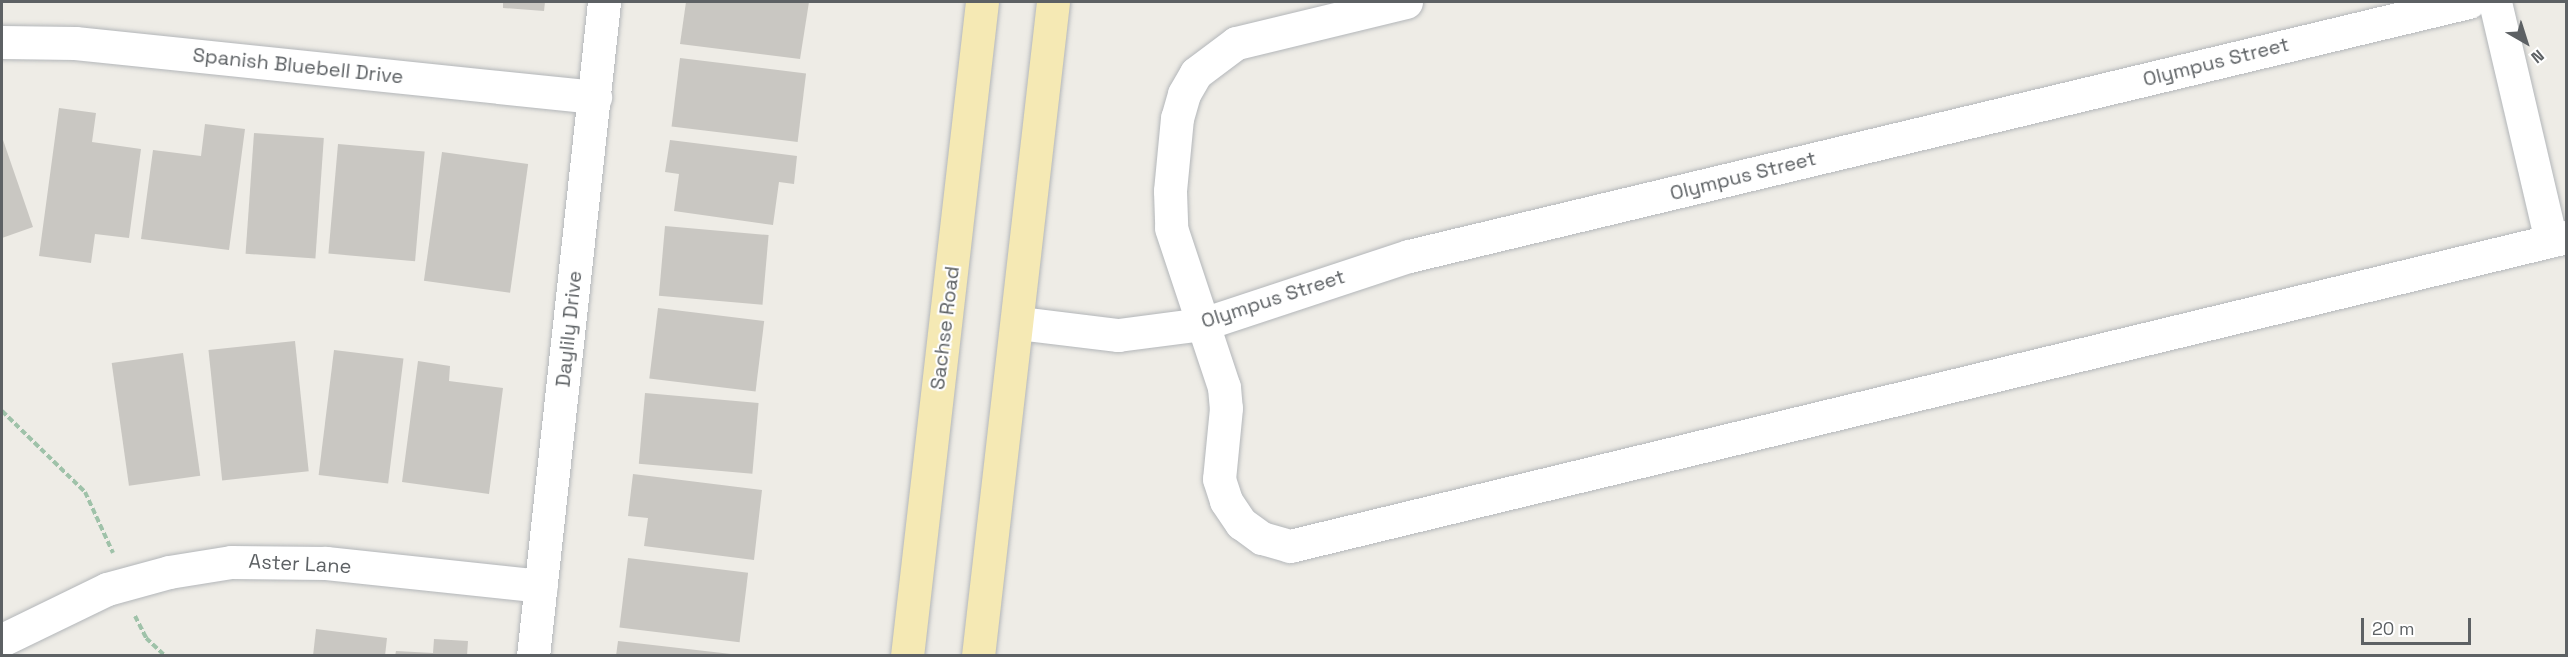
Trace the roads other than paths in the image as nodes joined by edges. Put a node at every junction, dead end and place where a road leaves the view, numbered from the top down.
1 (604, 2) edge
2 (982, 2) edge
3 (1053, 2) edge
4 (1406, 2) edge
5 (2469, 2) edge
6 (2495, 2) edge
7 (2, 42) edge
8 (595, 97) junction
9 (2559, 239) edge
10 (1018, 323) junction
11 (1203, 324) junction
12 (541, 586) junction
13 (2, 640) edge
14 (533, 656) edge
15 (907, 656) edge
16 (978, 656) edge

1 - 8 street, Daylily Drive
2 - 15 main road, Sachse Road
3 - 10 main road
4 - 11 street
5 - 11 street, Olympus Street
6 - 9 street
7 - 8 street, Spanish Bluebell Drive
8 - 12 street, Daylily Drive
9 - 11 street
10 - 11 street, Olympus Street
10 - 16 main road
12 - 13 street, Aster Lane
12 - 14 street, Daylily Drive

